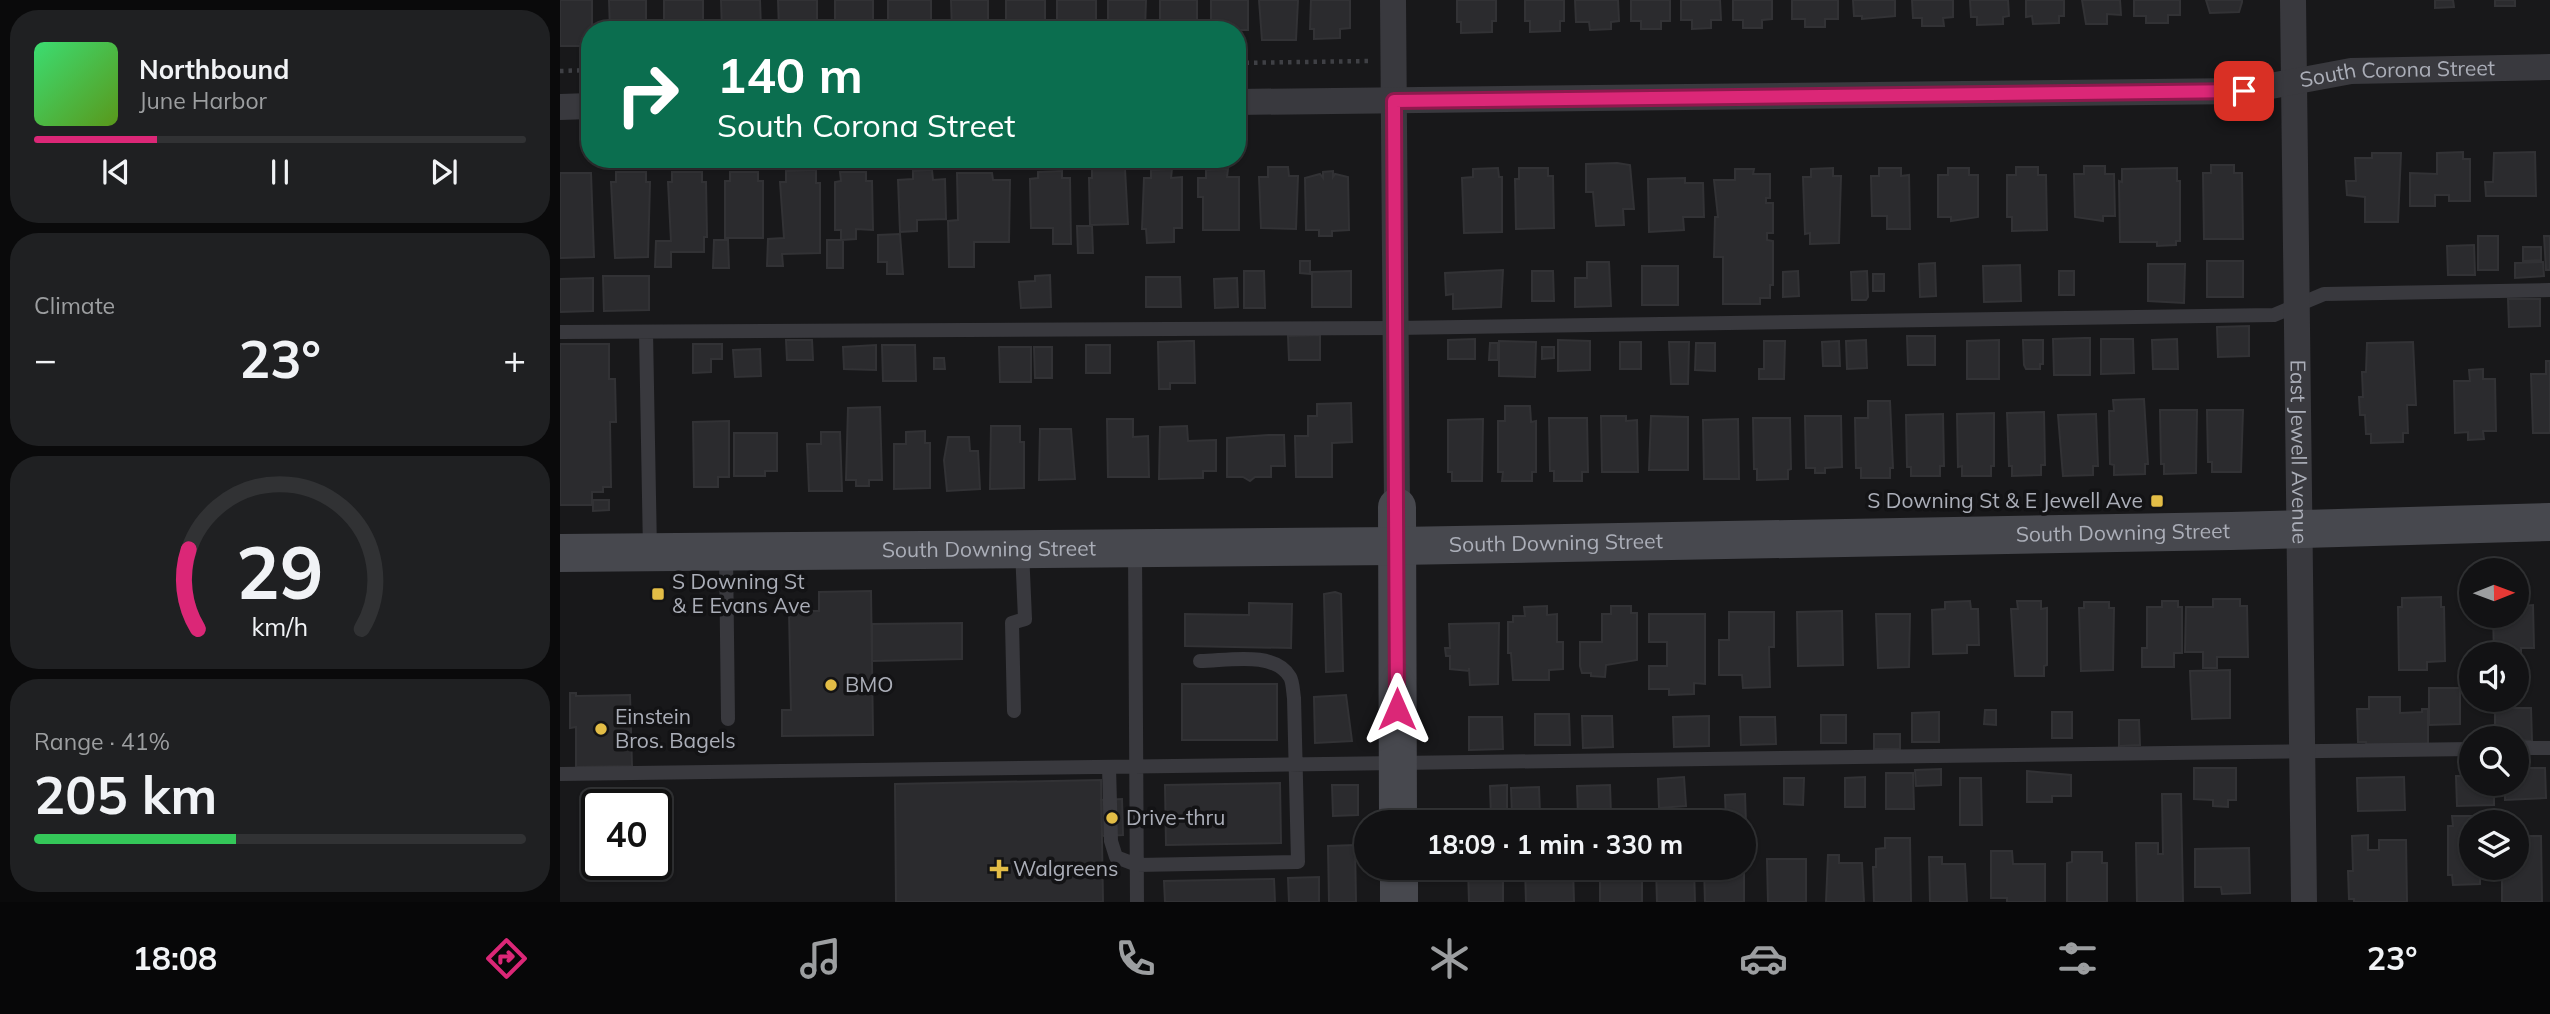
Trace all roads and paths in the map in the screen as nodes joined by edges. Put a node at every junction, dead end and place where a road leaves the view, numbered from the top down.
1 (1393, 0) edge
2 (2293, 0) edge
3 (1376, 61) dead end
4 (1246, 63) edge
5 (2550, 67) edge
6 (581, 70) edge
7 (560, 71) edge
8 (2294, 83) junction
9 (1394, 101) junction
10 (1246, 102) edge
11 (581, 106) edge
12 (560, 107) edge
13 (2550, 290) edge
14 (2297, 306) junction
15 (1396, 328) junction
16 (560, 332) edge
17 (646, 332) junction
18 (1397, 507) joint
19 (2550, 522) edge
20 (2298, 529) junction
21 (1398, 546) junction
22 (1135, 548) junction
23 (1022, 549) junction
24 (650, 552) junction
25 (726, 552) junction
26 (560, 553) edge
27 (1200, 662) dead end
28 (1014, 711) dead end
29 (728, 719) dead end
30 (2529, 748) edge
31 (2550, 748) edge
32 (2459, 749) edge
33 (2301, 751) junction
34 (1397, 762) junction
35 (1296, 764) junction
36 (1137, 766) junction
37 (1109, 767) junction
38 (560, 774) edge
39 (1398, 810) edge
40 (1137, 865) junction
41 (1399, 880) edge
42 (1138, 902) edge
43 (1399, 902) edge
44 (2304, 902) edge

1 - 9 street
2 - 8 street, East Jewell Avenue
3 - 4 path
5 - 8 street, South Corona Street
6 - 7 path
8 - 9 street, South Corona Street
8 - 14 street, East Jewell Avenue
9 - 10 street, South Corona Street
9 - 15 street
11 - 12 street
13 - 14 lane
14 - 15 lane
14 - 20 street, East Jewell Avenue
15 - 17 lane
15 - 18 street
16 - 17 lane
17 - 24 lane
18 - 21 main road
19 - 20 main road, South Downing Street
20 - 21 main road, South Downing Street
20 - 33 street, East Jewell Avenue
21 - 22 main road, South Downing Street
21 - 34 main road
22 - 23 main road, South Downing Street
22 - 36 lane
23 - 25 main road, South Downing Street
23 - 28 lane
24 - 25 main road, South Downing Street
24 - 26 main road, South Downing Street
25 - 29 lane
27 - 35 lane
30 - 31 lane
32 - 33 lane
33 - 34 lane
33 - 44 street, East Jewell Avenue
34 - 35 lane
34 - 39 main road
35 - 36 lane
35 - 40 lane
36 - 37 lane
36 - 40 lane
37 - 38 lane
37 - 40 lane
40 - 42 lane
41 - 43 main road

